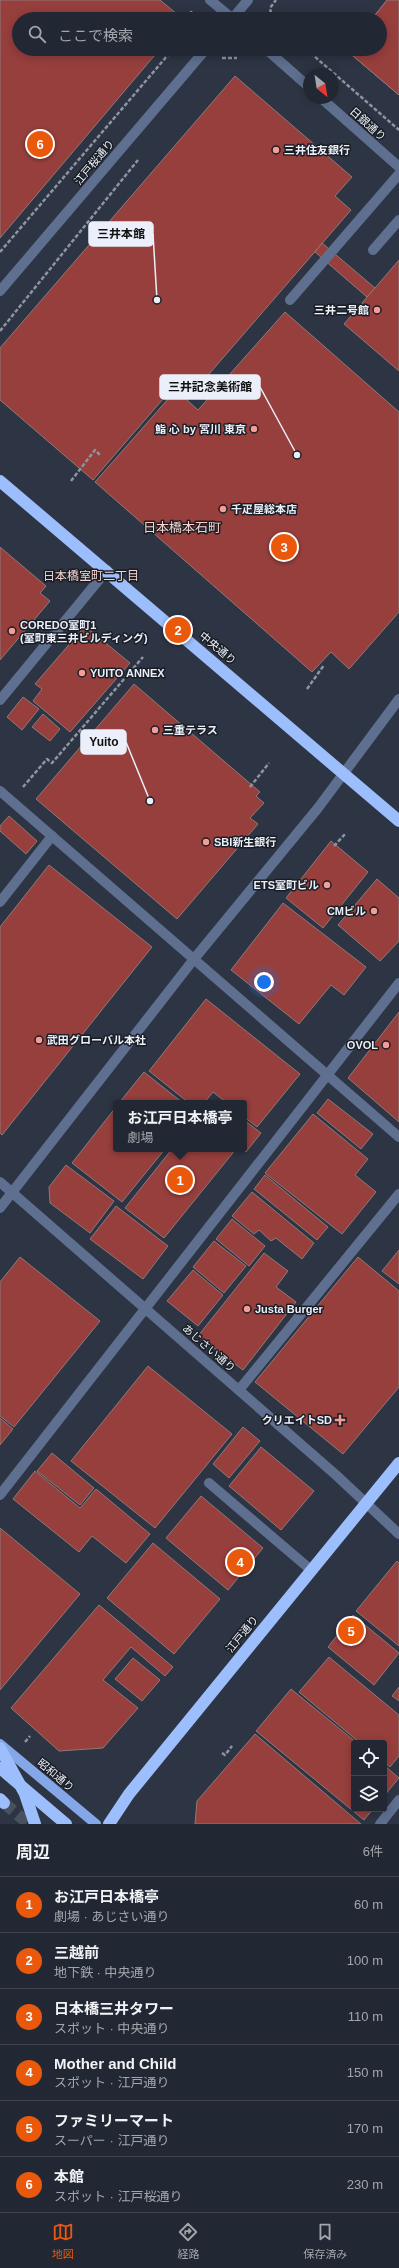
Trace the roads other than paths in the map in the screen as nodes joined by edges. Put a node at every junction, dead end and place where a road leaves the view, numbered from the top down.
1 (210, 0) edge
2 (248, 0) edge
3 (224, 12) edge
4 (238, 12) edge
5 (200, 56) edge
6 (274, 56) edge
7 (303, 82) edge
8 (328, 104) edge
9 (399, 167) edge
10 (399, 174) edge
11 (399, 220) edge
12 (373, 250) dead end
13 (0, 291) edge
14 (290, 300) dead end
15 (0, 481) edge
16 (107, 570) junction
17 (399, 699) edge
18 (0, 700) edge
19 (344, 773) junction
20 (0, 791) edge
21 (399, 822) edge
22 (52, 836) junction
23 (0, 902) edge
24 (194, 959) junction
25 (399, 983) edge
26 (328, 1075) junction
27 (399, 1137) edge
28 (0, 1182) edge
29 (12, 1193) junction
30 (399, 1194) edge
31 (0, 1208) edge
32 (145, 1309) junction
33 (239, 1390) junction
34 (399, 1463) edge
35 (209, 1483) dead end
36 (0, 1495) edge
37 (366, 1503) junction
38 (399, 1534) edge
39 (311, 1570) junction
40 (0, 1744) edge
41 (0, 1748) edge
42 (0, 1768) edge
43 (399, 1800) edge
44 (35, 1824) edge
45 (66, 1824) edge
46 (96, 1824) edge
47 (109, 1824) edge
48 (380, 1824) edge

1 - 3 street
2 - 4 street
5 - 13 street, 江戸桜通り
6 - 7 street
8 - 9 street, 日銀通り
10 - 14 street
11 - 12 street
15 - 16 highway, 中央通り
16 - 18 street
16 - 19 highway, 中央通り
17 - 19 street
19 - 21 highway, 中央通り
19 - 24 street
20 - 22 street
22 - 23 street
22 - 24 street
24 - 26 street
24 - 29 street
25 - 26 street
26 - 27 street
26 - 32 street
28 - 29 street, あじさい通り
29 - 31 street
29 - 32 street, あじさい通り
30 - 33 street
32 - 33 street, あじさい通り
32 - 36 street
33 - 37 street, あじさい通り
34 - 37 highway, 江戸通り
35 - 39 street
37 - 38 street, あじさい通り
37 - 39 highway, 江戸通り
39 - 47 highway, 江戸通り
40 - 46 main road, 昭和通り
41 - 44 highway
42 - 45 highway, bridge
43 - 48 street

